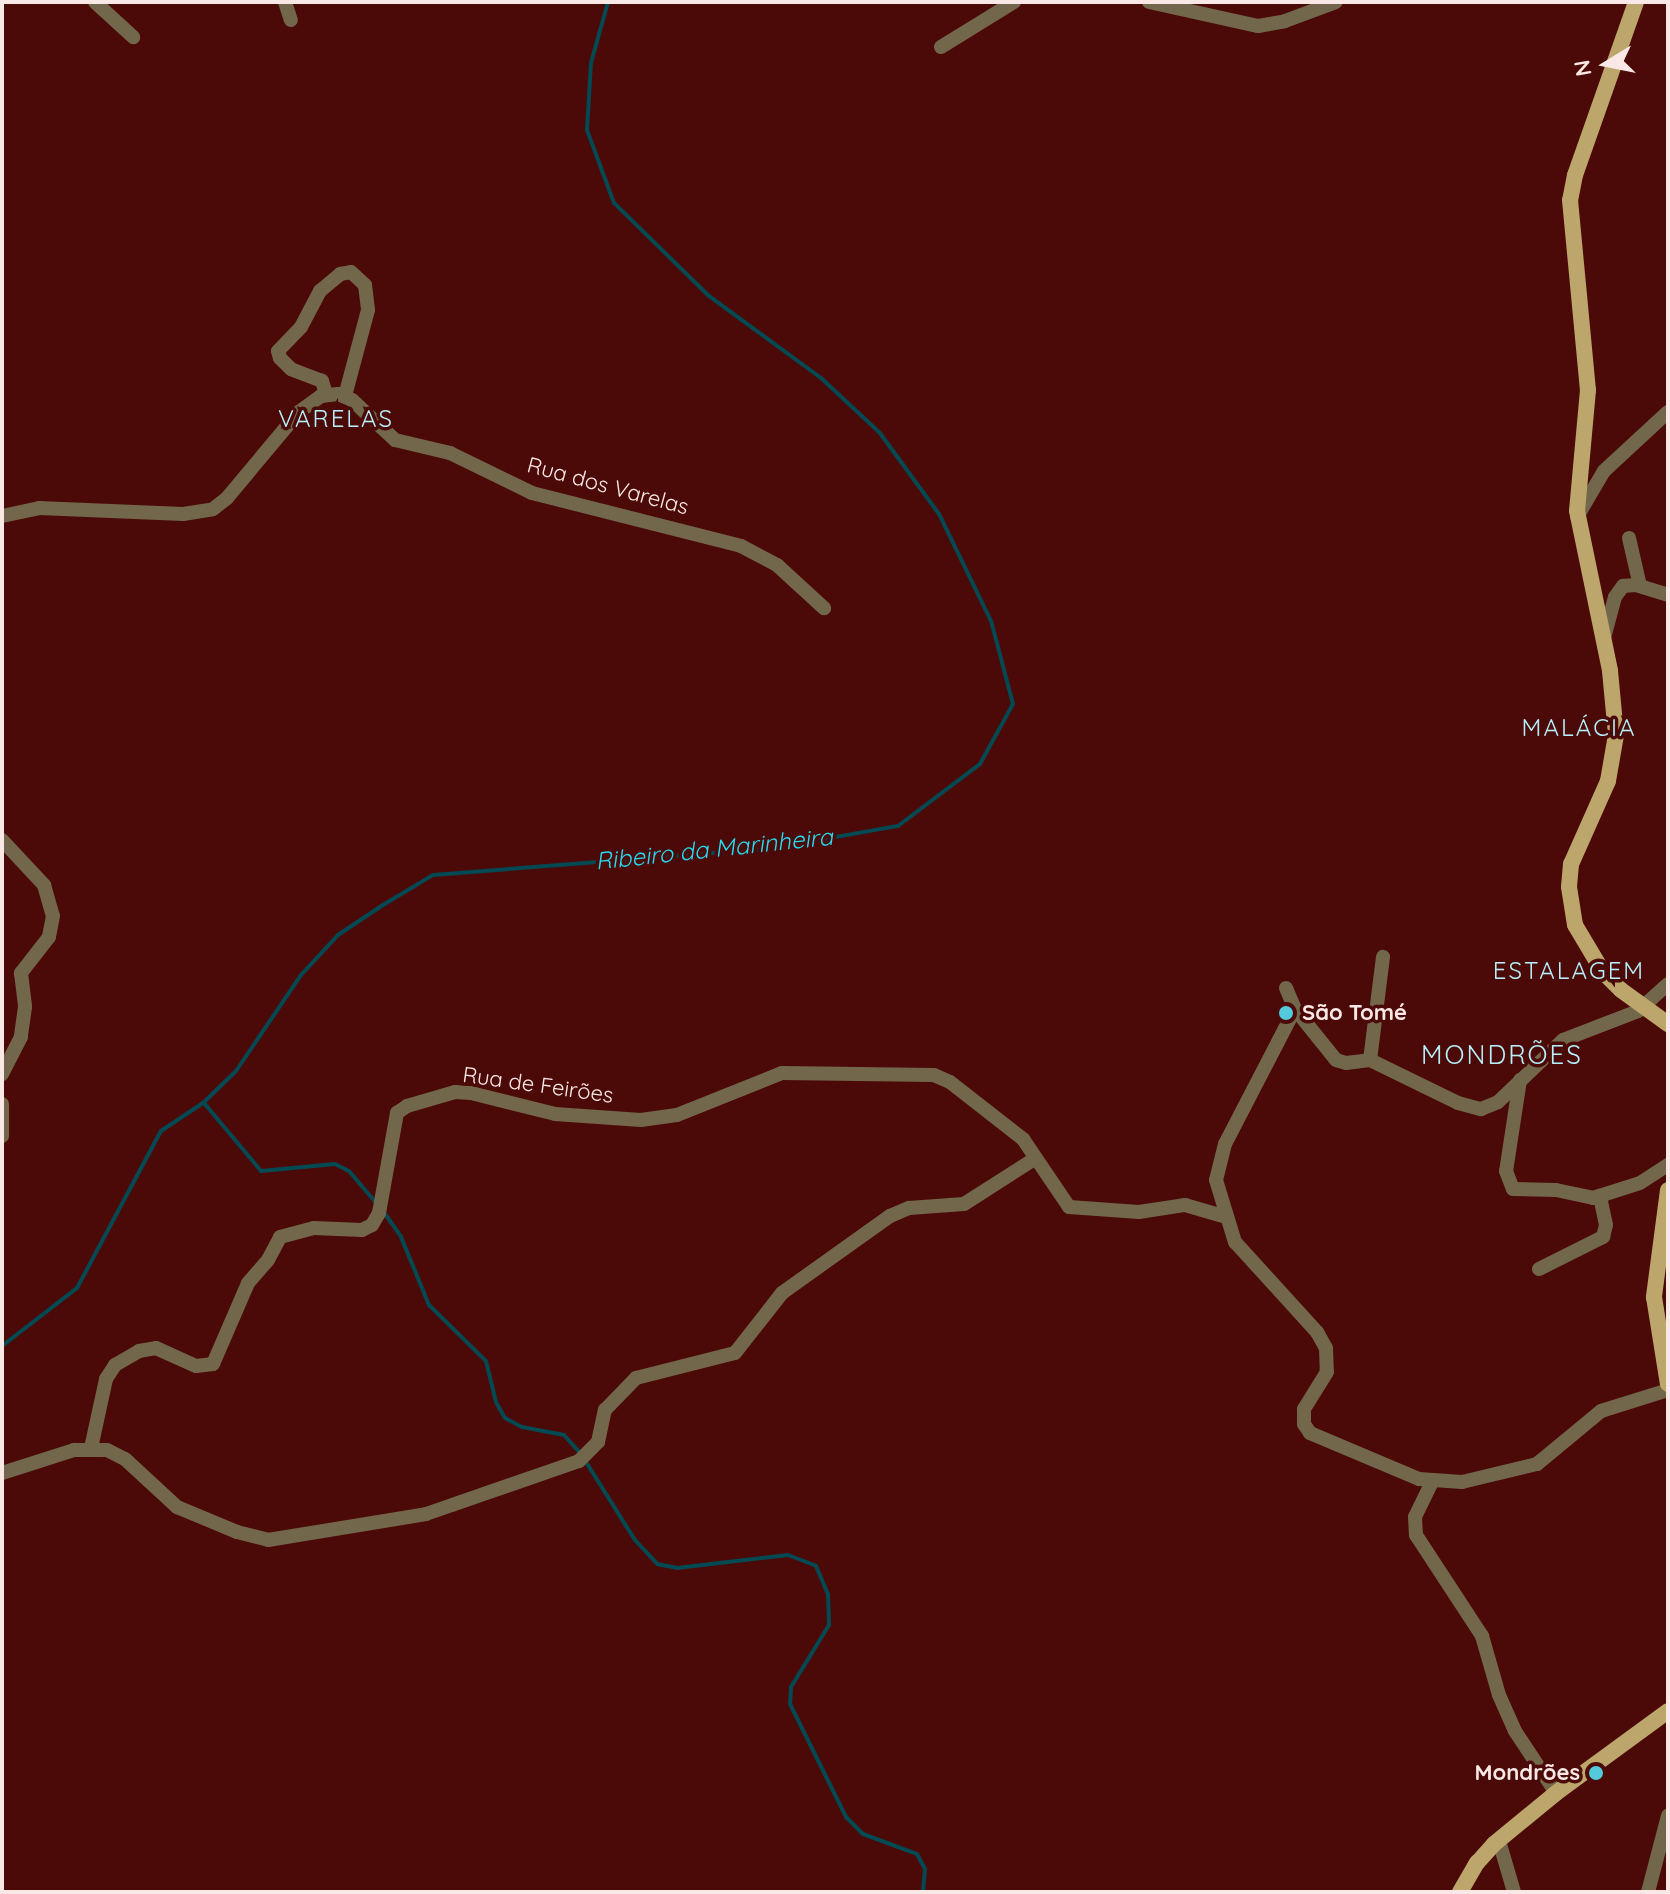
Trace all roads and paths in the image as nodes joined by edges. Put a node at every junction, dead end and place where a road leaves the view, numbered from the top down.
1 (95, 2) edge
2 (285, 2) edge
3 (1014, 2) edge
4 (1149, 2) edge
5 (1336, 2) edge
6 (1636, 2) edge
7 (291, 20) dead end
8 (133, 37) dead end
9 (941, 47) dead end
10 (326, 394) junction
11 (345, 396) junction
12 (1668, 412) edge
13 (2, 516) edge
14 (1577, 517) junction
15 (1629, 538) dead end
16 (1633, 557) junction
17 (1640, 586) junction
18 (1619, 589) junction
19 (1668, 595) edge
20 (824, 608) dead end
21 (1603, 640) junction
22 (2, 840) edge
23 (1383, 957) dead end
24 (1668, 984) edge
25 (1286, 988) dead end
26 (1644, 1006) junction
27 (1295, 1009) junction
28 (1668, 1024) edge
29 (1370, 1060) junction
30 (2, 1074) edge
31 (1520, 1080) junction
32 (2, 1104) edge
33 (2, 1136) edge
34 (1036, 1158) junction
35 (1668, 1165) edge
36 (1668, 1190) edge
37 (1600, 1196) junction
38 (1226, 1217) junction
39 (1539, 1269) dead end
40 (1668, 1385) edge
41 (91, 1448) junction
42 (2, 1473) edge
43 (1432, 1482) junction
44 (1668, 1711) edge
45 (1556, 1793) junction
46 (1668, 1816) edge
47 (1499, 1841) junction
48 (1460, 1892) edge
49 (1514, 1892) edge
50 (1648, 1892) edge

1 - 8 street
2 - 7 street
3 - 9 street
4 - 5 street
6 - 14 main road
10 - 11 street
10 - 11 street
10 - 13 street
11 - 20 street, Rua dos Varelas
12 - 14 street
14 - 21 main road
15 - 16 street
16 - 17 street
16 - 18 street
17 - 18 street
17 - 19 street
18 - 21 street
21 - 26 main road
22 - 30 street
23 - 29 street
24 - 26 street
25 - 27 street
26 - 28 main road
26 - 31 street
27 - 29 street
27 - 38 street
29 - 31 street
31 - 37 street
32 - 33 street
34 - 38 street, Rua de Feirões
34 - 41 street
34 - 41 street, Rua de Feirões
35 - 37 street
36 - 40 main road
37 - 39 street
38 - 43 street
40 - 43 street
41 - 42 street
43 - 45 street
44 - 45 main road
45 - 47 main road
46 - 50 street
47 - 48 main road
47 - 49 street

